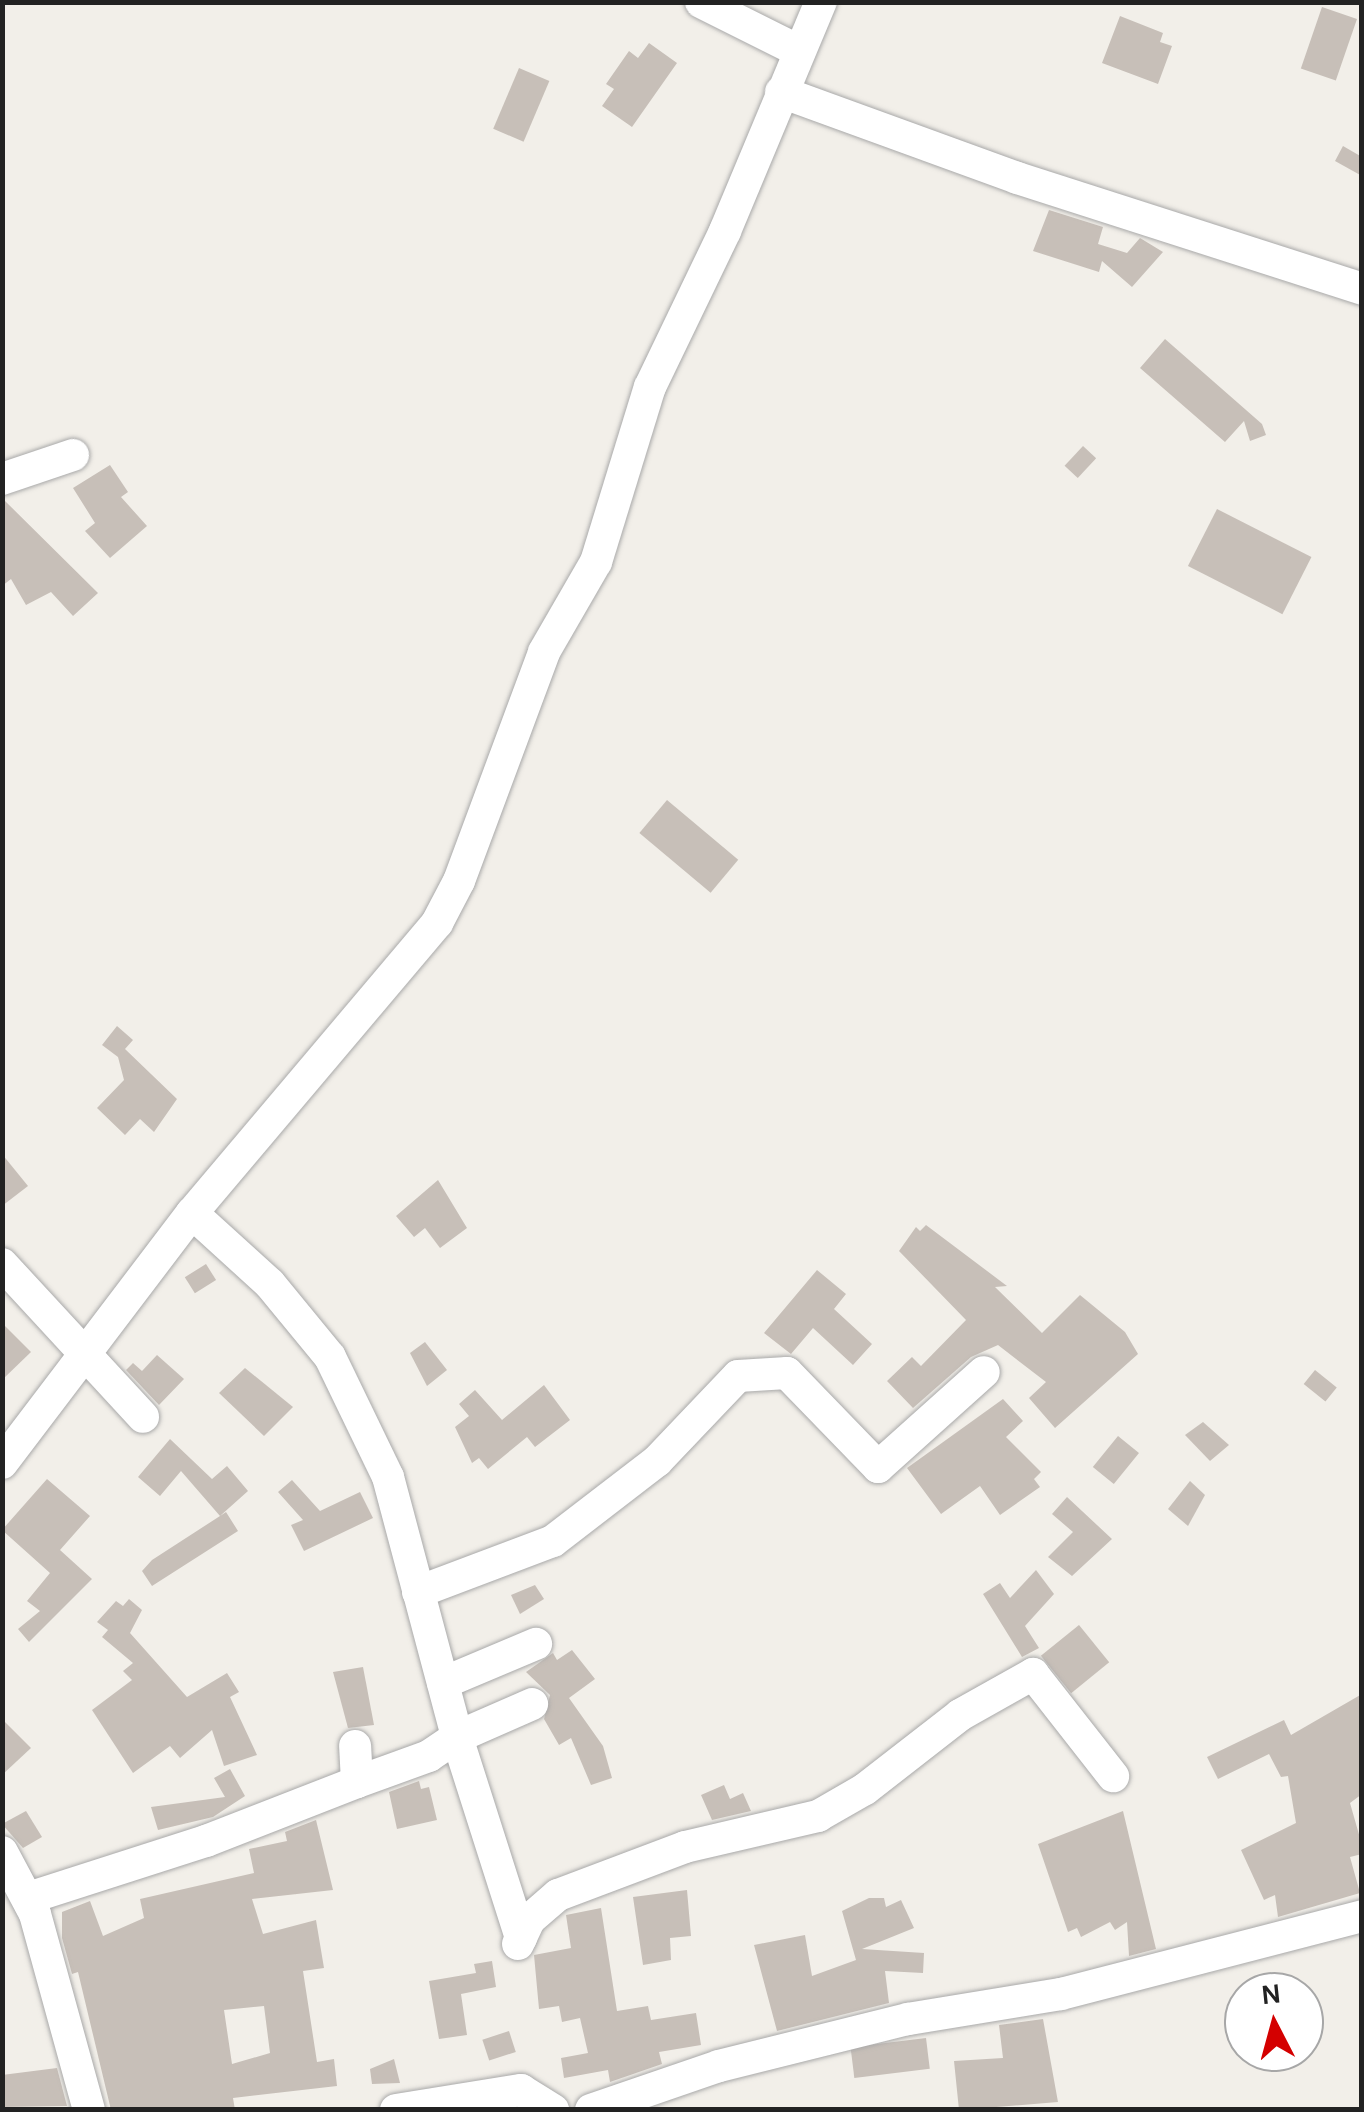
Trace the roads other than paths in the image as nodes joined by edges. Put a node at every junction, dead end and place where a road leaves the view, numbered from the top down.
1 (702, 2) edge
2 (821, 2) edge
3 (799, 51) junction
4 (781, 92) junction
5 (1362, 289) edge
6 (73, 455) dead end
7 (2, 479) edge
8 (192, 1213) junction
9 (2, 1264) edge
10 (83, 1353) junction
11 (984, 1372) dead end
12 (143, 1417) dead end
13 (2, 1463) edge
14 (418, 1592) junction
15 (536, 1644) dead end
16 (443, 1683) junction
17 (532, 1704) dead end
18 (457, 1738) junction
19 (354, 1746) dead end
20 (1113, 1776) dead end
21 (357, 1782) junction
22 (2, 1852) edge
23 (28, 1898) junction
24 (1362, 1916) edge
25 (89, 2110) edge
26 (396, 2110) edge
27 (554, 2110) edge
28 (591, 2110) edge

1 - 3 street
2 - 3 street
3 - 4 street
4 - 5 street
4 - 8 street
6 - 7 street
8 - 10 street
8 - 14 street
9 - 10 street
10 - 12 street
10 - 13 street
11 - 14 street
14 - 16 street
15 - 16 street
16 - 18 street
17 - 18 street
18 - 20 street
18 - 21 street
19 - 21 street
21 - 23 street
22 - 23 street
23 - 25 street
24 - 28 street
26 - 27 street

